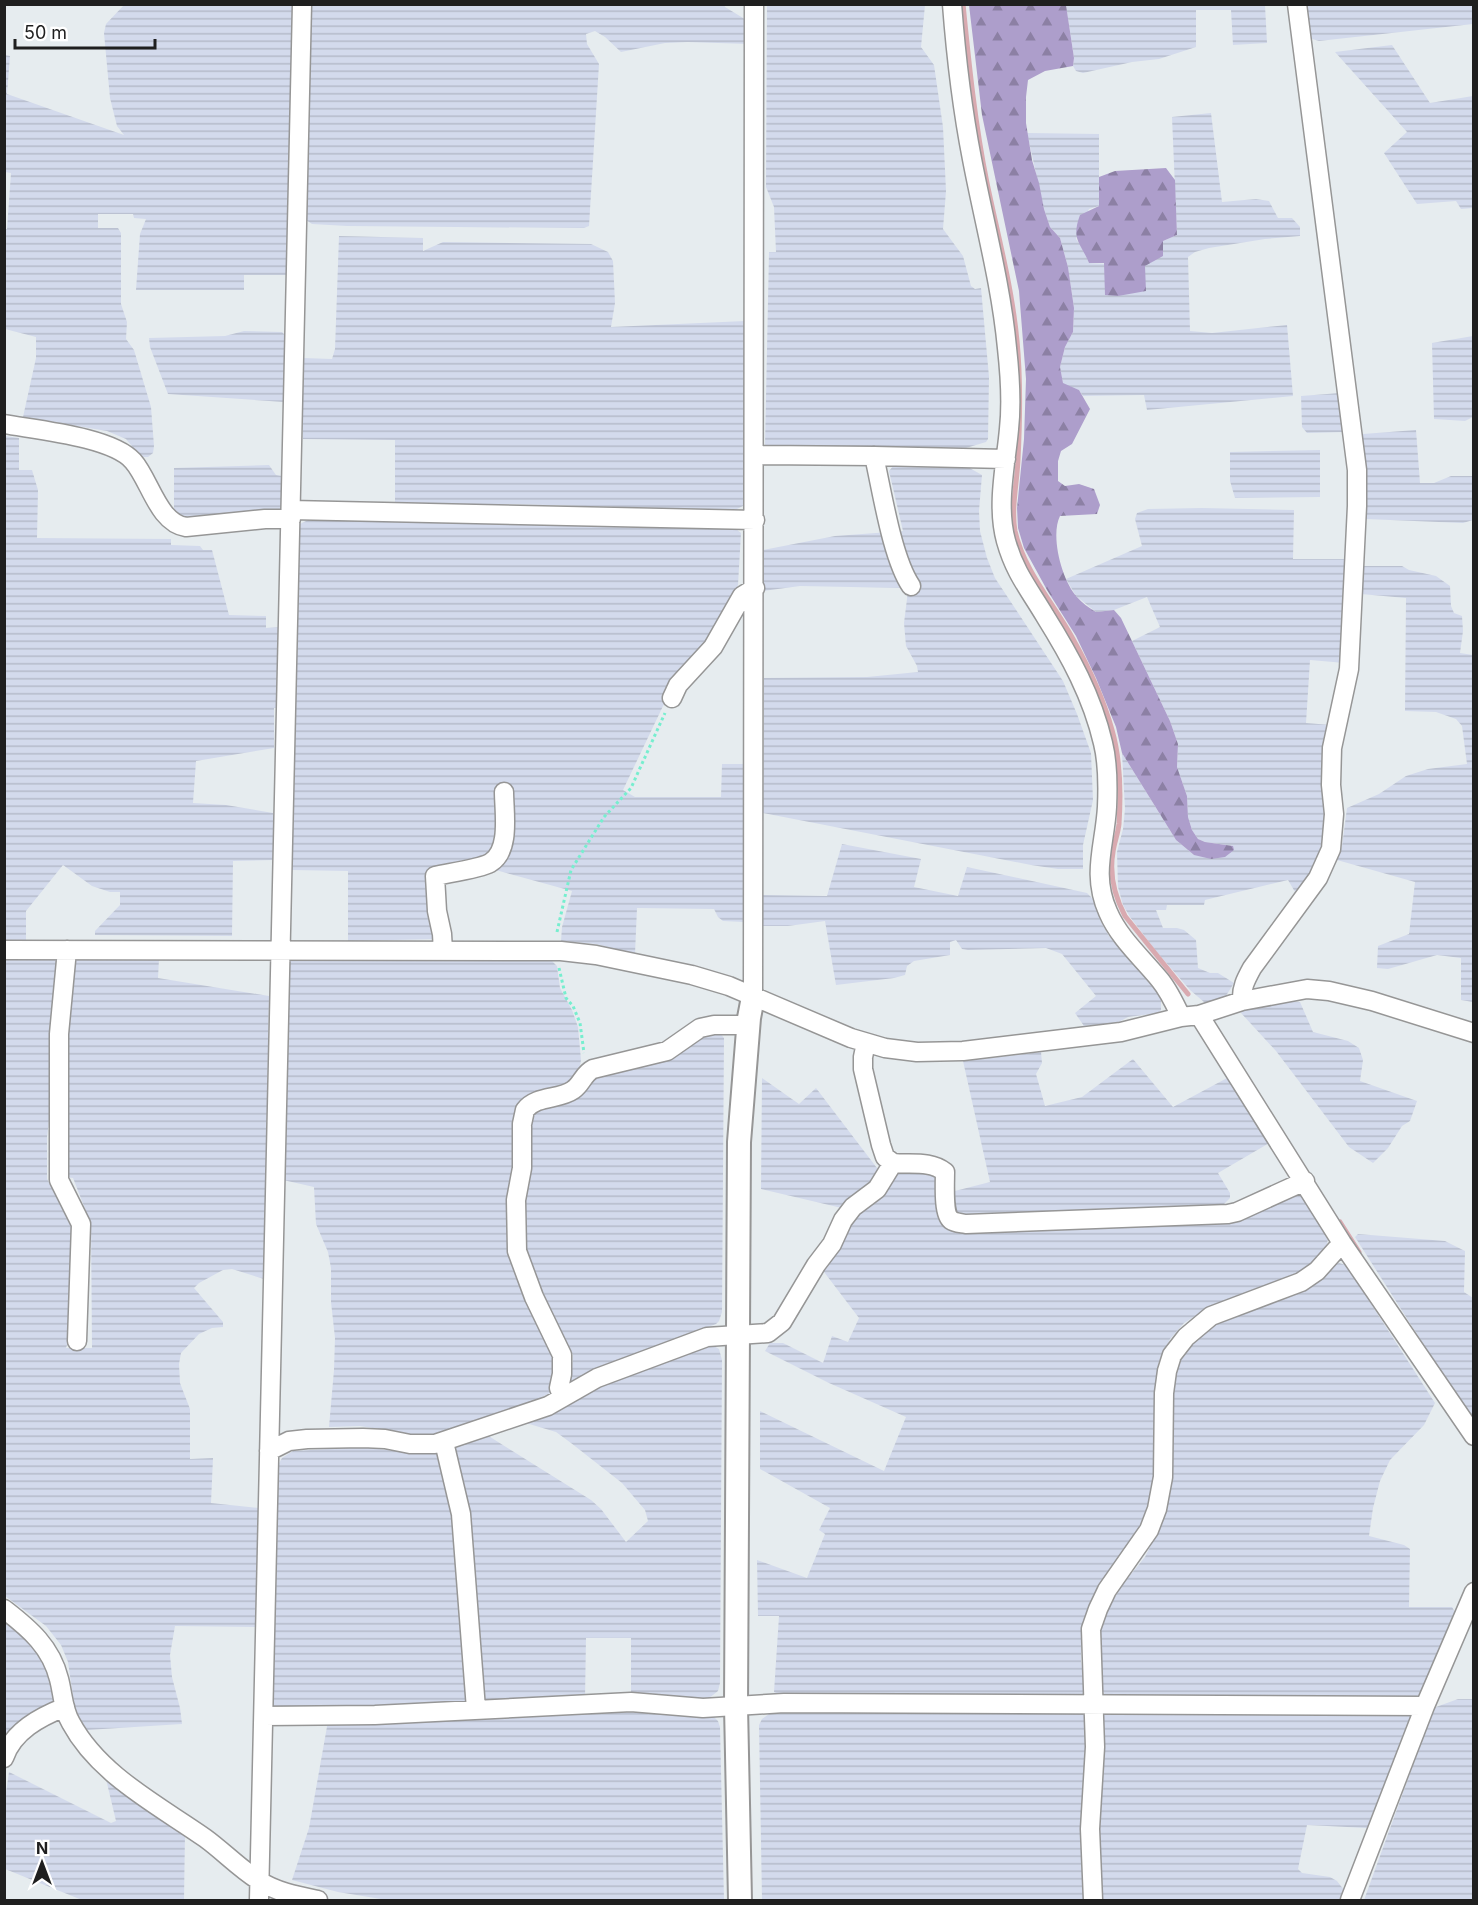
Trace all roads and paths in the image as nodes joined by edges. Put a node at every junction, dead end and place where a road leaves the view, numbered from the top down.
1 (303, 4) edge
2 (754, 4) edge
3 (952, 4) edge
4 (1297, 4) edge
5 (4, 424) edge
6 (755, 455) junction
7 (874, 456) junction
8 (1006, 459) junction
9 (291, 514) junction
10 (755, 520) junction
11 (911, 586) dead end
12 (755, 588) junction
13 (672, 698) joint
14 (504, 792) dead end
15 (4, 950) edge
16 (67, 950) junction
17 (281, 951) junction
18 (442, 951) junction
19 (556, 951) junction
20 (753, 997) junction
21 (1242, 1001) junction
22 (1190, 1016) junction
23 (748, 1025) junction
24 (1473, 1033) edge
25 (866, 1043) junction
26 (586, 1074) junction
27 (893, 1163) junction
28 (1305, 1181) junction
29 (1342, 1243) junction
30 (737, 1335) junction
31 (77, 1341) dead end
32 (562, 1397) junction
33 (1473, 1436) edge
34 (444, 1442) junction
35 (269, 1451) junction
36 (1473, 1592) edge
37 (4, 1609) edge
38 (1094, 1704) junction
39 (736, 1706) junction
40 (1425, 1706) junction
41 (64, 1707) junction
42 (476, 1709) junction
43 (264, 1716) junction
44 (4, 1758) edge
45 (259, 1881) junction
46 (259, 1900) edge
47 (318, 1900) edge
48 (740, 1900) edge
49 (1093, 1900) edge
50 (1350, 1900) edge

1 - 9 street
2 - 6 street
3 - 8 street
4 - 21 street
5 - 9 street
6 - 7 street
6 - 10 street
7 - 8 street
7 - 11 street
8 - 22 street
9 - 10 street
9 - 17 street
10 - 12 street
12 - 13 street
12 - 20 street
13 - 19 path
14 - 18 street
15 - 16 street
16 - 17 street
16 - 31 street
17 - 18 street
17 - 35 street
18 - 19 street
19 - 20 street
19 - 26 path
20 - 23 street
20 - 25 street
21 - 22 street
21 - 24 street
22 - 25 street
22 - 28 street
23 - 26 street
23 - 30 street
25 - 27 street
26 - 32 street
27 - 28 street
27 - 30 street
28 - 29 street
29 - 33 street
29 - 38 street
30 - 32 street
30 - 39 street
32 - 34 street
34 - 35 street
34 - 42 street
35 - 43 street
36 - 40 street
37 - 41 street
38 - 39 street
38 - 40 street
38 - 49 street
39 - 42 street
39 - 48 street
40 - 50 street
41 - 44 street
41 - 45 street
42 - 43 street
43 - 45 street
45 - 46 street
45 - 47 street

